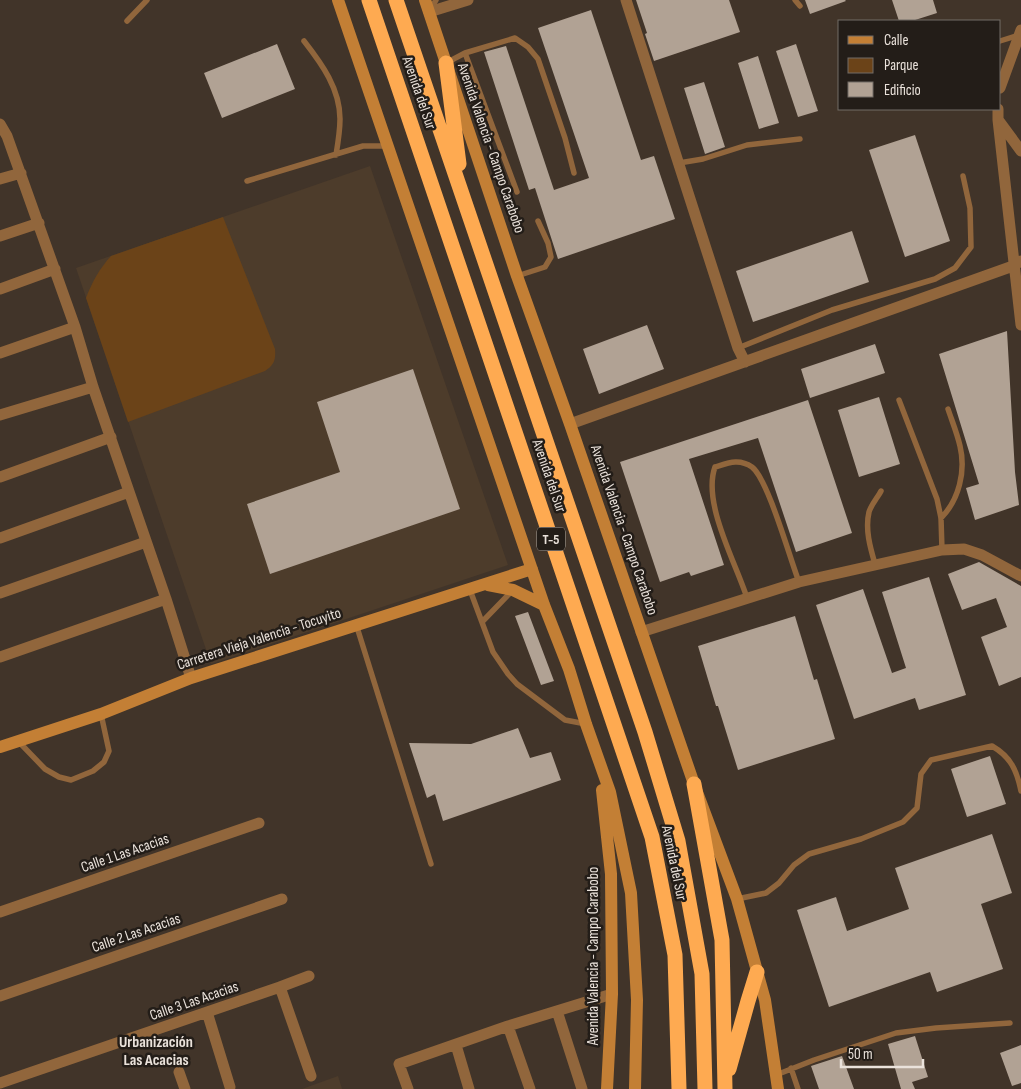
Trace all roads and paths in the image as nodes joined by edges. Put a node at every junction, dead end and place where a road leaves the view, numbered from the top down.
1 (147, 0) edge
2 (338, 0) edge
3 (369, 0) edge
4 (396, 0) edge
5 (436, 0) edge
6 (468, 0) edge
7 (626, 0) edge
8 (795, 0) edge
9 (427, 6) edge
10 (800, 6) dead end
11 (126, 21) dead end
12 (1020, 33) edge
13 (304, 42) dead end
14 (1001, 42) edge
15 (465, 53) junction
16 (446, 64) junction
17 (1001, 85) edge
18 (998, 114) edge
19 (0, 124) edge
20 (800, 139) dead end
21 (388, 146) junction
22 (1021, 151) edge
23 (336, 155) junction
24 (679, 163) junction
25 (21, 173) junction
26 (574, 173) dead end
27 (963, 176) dead end
28 (0, 179) edge
29 (247, 181) dead end
30 (517, 192) dead end
31 (464, 200) junction
32 (538, 221) dead end
33 (39, 223) junction
34 (0, 236) edge
35 (1017, 264) edge
36 (55, 269) junction
37 (517, 276) junction
38 (0, 290) edge
39 (1021, 325) edge
40 (75, 327) junction
41 (738, 348) junction
42 (0, 352) edge
43 (745, 362) junction
44 (93, 387) junction
45 (899, 400) dead end
46 (948, 409) dead end
47 (0, 415) edge
48 (570, 424) junction
49 (111, 436) junction
50 (0, 477) edge
51 (882, 491) dead end
52 (129, 492) junction
53 (941, 518) junction
54 (0, 538) edge
55 (146, 542) junction
56 (942, 550) junction
57 (875, 564) junction
58 (532, 569) junction
59 (1021, 576) edge
60 (799, 582) junction
61 (486, 585) junction
62 (470, 590) junction
63 (513, 590) junction
64 (0, 593) edge
65 (747, 598) junction
66 (166, 599) junction
67 (544, 605) junction
68 (482, 622) junction
69 (356, 624) junction
70 (641, 632) junction
71 (0, 656) edge
72 (190, 678) junction
73 (101, 714) junction
74 (586, 724) junction
75 (18, 741) junction
76 (0, 747) edge
77 (600, 763) junction
78 (694, 784) junction
79 (1021, 791) edge
80 (259, 823) dead end
81 (431, 864) dead end
82 (282, 899) dead end
83 (737, 899) junction
84 (0, 912) edge
85 (757, 972) junction
86 (309, 976) dead end
87 (280, 987) junction
88 (612, 994) junction
89 (0, 996) edge
90 (556, 1011) junction
91 (207, 1012) junction
92 (1010, 1023) dead end
93 (508, 1026) junction
94 (456, 1045) junction
95 (791, 1068) junction
96 (179, 1072) dead end
97 (776, 1075) junction
98 (311, 1076) dead end
99 (0, 1083) edge
100 (230, 1087) dead end
101 (725, 1087) edge
102 (185, 1089) edge
103 (408, 1089) edge
104 (469, 1089) edge
105 (530, 1089) edge
106 (582, 1089) edge
107 (607, 1089) edge
108 (635, 1089) edge
109 (678, 1089) edge
110 (705, 1089) edge
111 (779, 1089) edge
112 (798, 1089) edge

1 - 11 lane
2 - 21 street, Avenida Valencia - Campo Carabobo
3 - 109 highway, Avenida del Sur / T-5
4 - 31 highway, Avenida del Sur / T-5
5 - 9 lane
6 - 9 street
7 - 24 street
8 - 10 lane
9 - 16 street, Avenida Valencia - Campo Carabobo
12 - 14 lane
12 - 17 street
13 - 23 lane
15 - 16 lane
15 - 26 lane
15 - 30 lane
16 - 31 highway
16 - 37 street, Avenida Valencia - Campo Carabobo
18 - 22 street
18 - 35 street
19 - 25 street
20 - 24 lane
21 - 23 lane
21 - 58 street, Avenida Valencia - Campo Carabobo
23 - 29 lane
24 - 41 street
25 - 28 street
25 - 33 street
27 - 41 lane
31 - 110 highway, Avenida del Sur / T-5
32 - 37 lane
33 - 34 street
33 - 36 street
35 - 39 street
35 - 43 street
36 - 38 street
36 - 40 street
37 - 48 street, Avenida Valencia - Campo Carabobo
40 - 42 street
40 - 44 street
41 - 43 street
43 - 48 street
44 - 47 street
44 - 49 street
45 - 53 lane
46 - 53 lane
48 - 70 street, Avenida Valencia - Campo Carabobo
49 - 50 street
49 - 52 street
51 - 57 lane
52 - 54 street
52 - 55 street
53 - 56 lane
55 - 64 street
55 - 66 street
56 - 57 street
56 - 59 street
57 - 60 street
58 - 61 street, Carretera Vieja Valencia - Tocuyito
58 - 67 street, Avenida Valencia - Campo Carabobo
60 - 65 street
60 - 65 lane
61 - 62 street, Carretera Vieja Valencia - Tocuyito
61 - 63 street
62 - 68 lane
62 - 69 street, Carretera Vieja Valencia - Tocuyito
63 - 67 street
63 - 68 lane
65 - 70 street
66 - 71 street
66 - 72 street
67 - 74 street, Avenida Valencia - Campo Carabobo
68 - 74 lane
69 - 72 street, Carretera Vieja Valencia - Tocuyito
69 - 81 lane
70 - 78 street, Avenida Valencia - Campo Carabobo
72 - 73 street, Carretera Vieja Valencia - Tocuyito
73 - 75 street, Carretera Vieja Valencia - Tocuyito
73 - 75 lane
74 - 77 street, Avenida Valencia - Campo Carabobo
75 - 76 street, Carretera Vieja Valencia - Tocuyito
77 - 88 street, Avenida Valencia - Campo Carabobo
77 - 108 street, Avenida Valencia - Campo Carabobo
78 - 83 street, Avenida Valencia - Campo Carabobo
78 - 101 highway
79 - 83 lane
80 - 84 street, Calle 1 Las Acacias
82 - 89 street, Calle 2 Las Acacias
83 - 85 street, Avenida Valencia - Campo Carabobo
85 - 97 street, Avenida Valencia - Campo Carabobo
85 - 101 highway
86 - 87 street, Calle 3 Las Acacias
87 - 91 street, Calle 3 Las Acacias
87 - 98 street
88 - 90 street
88 - 107 street, Avenida Valencia - Campo Carabobo
90 - 93 street
90 - 106 street
91 - 99 street, Calle 3 Las Acacias
91 - 100 street
92 - 95 lane
93 - 94 street
93 - 105 street
94 - 103 street
94 - 104 street
95 - 97 lane
95 - 112 lane
96 - 102 street
97 - 111 street, Avenida Valencia - Campo Carabobo

